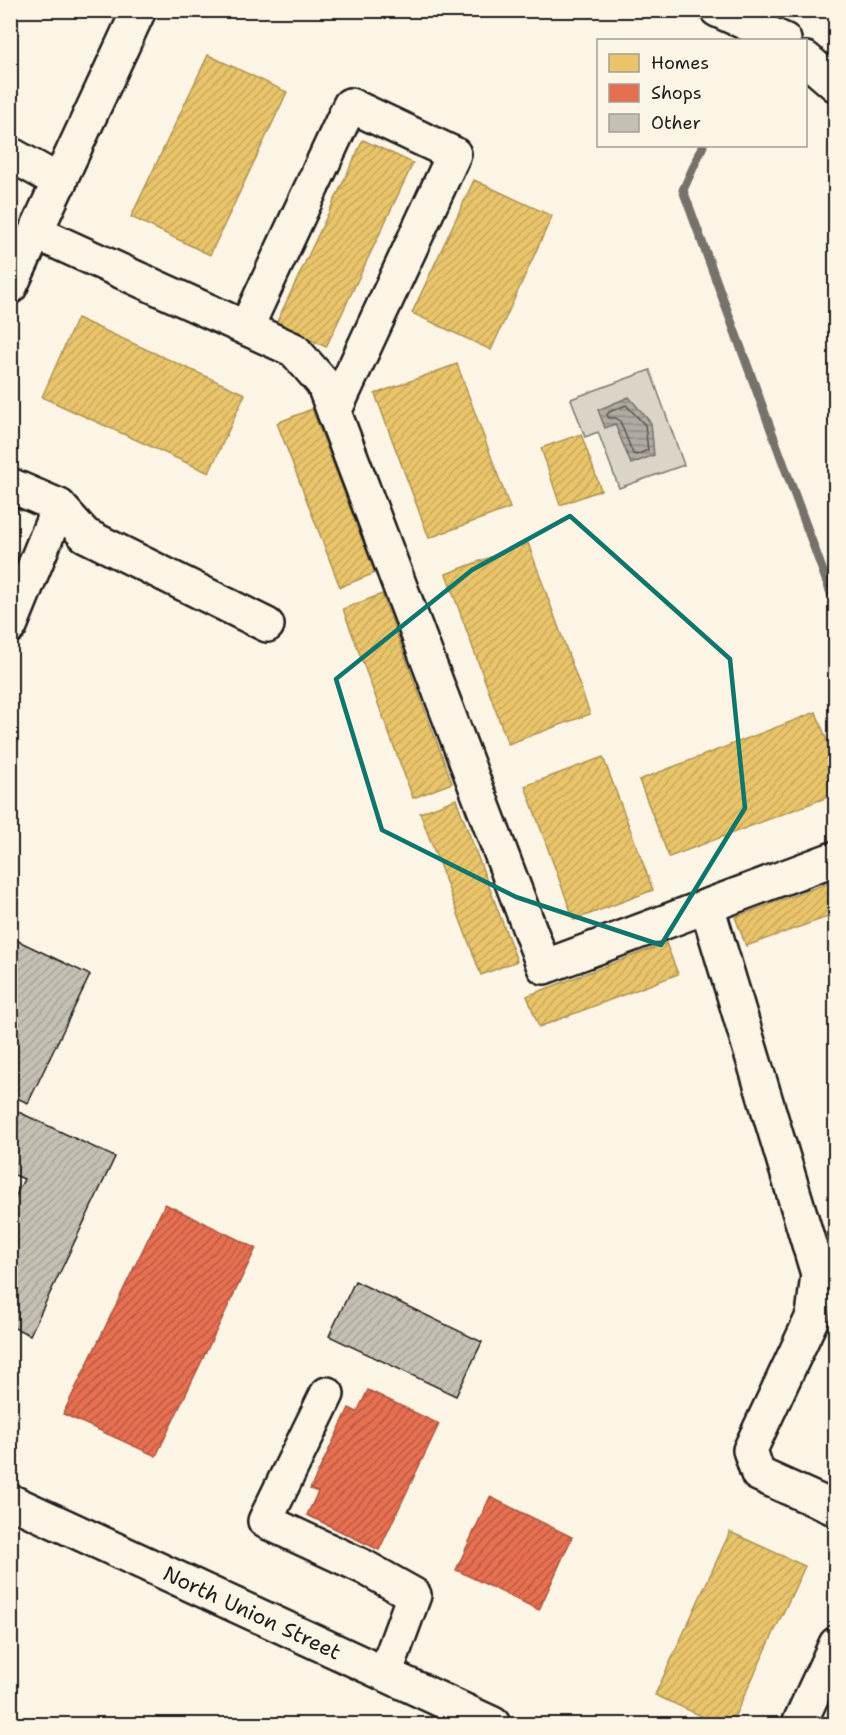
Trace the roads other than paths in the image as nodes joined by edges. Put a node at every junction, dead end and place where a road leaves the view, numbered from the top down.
1 (139, 10) edge
2 (717, 10) edge
3 (782, 39) edge
4 (807, 60) edge
5 (836, 85) edge
6 (10, 154) edge
7 (60, 182) junction
8 (37, 233) junction
9 (10, 287) edge
10 (246, 328) junction
11 (333, 412) junction
12 (10, 485) edge
13 (59, 506) junction
14 (267, 625) dead end
15 (10, 626) edge
16 (836, 858) edge
17 (707, 906) junction
18 (327, 1394) dead end
19 (10, 1501) edge
20 (836, 1509) edge
21 (836, 1644) edge
22 (385, 1674) junction
23 (494, 1725) edge
24 (799, 1725) edge

1 - 7 main road
2 - 3 main road
4 - 5 main road
6 - 7 main road
7 - 8 main road
8 - 9 main road
8 - 10 main road
10 - 11 main road
10 - 11 main road
11 - 17 main road
12 - 13 main road
13 - 14 main road
13 - 15 main road
16 - 17 main road
17 - 20 main road
18 - 22 main road
19 - 22 main road, North Union Street
21 - 24 main road
22 - 23 main road, North Union Street

